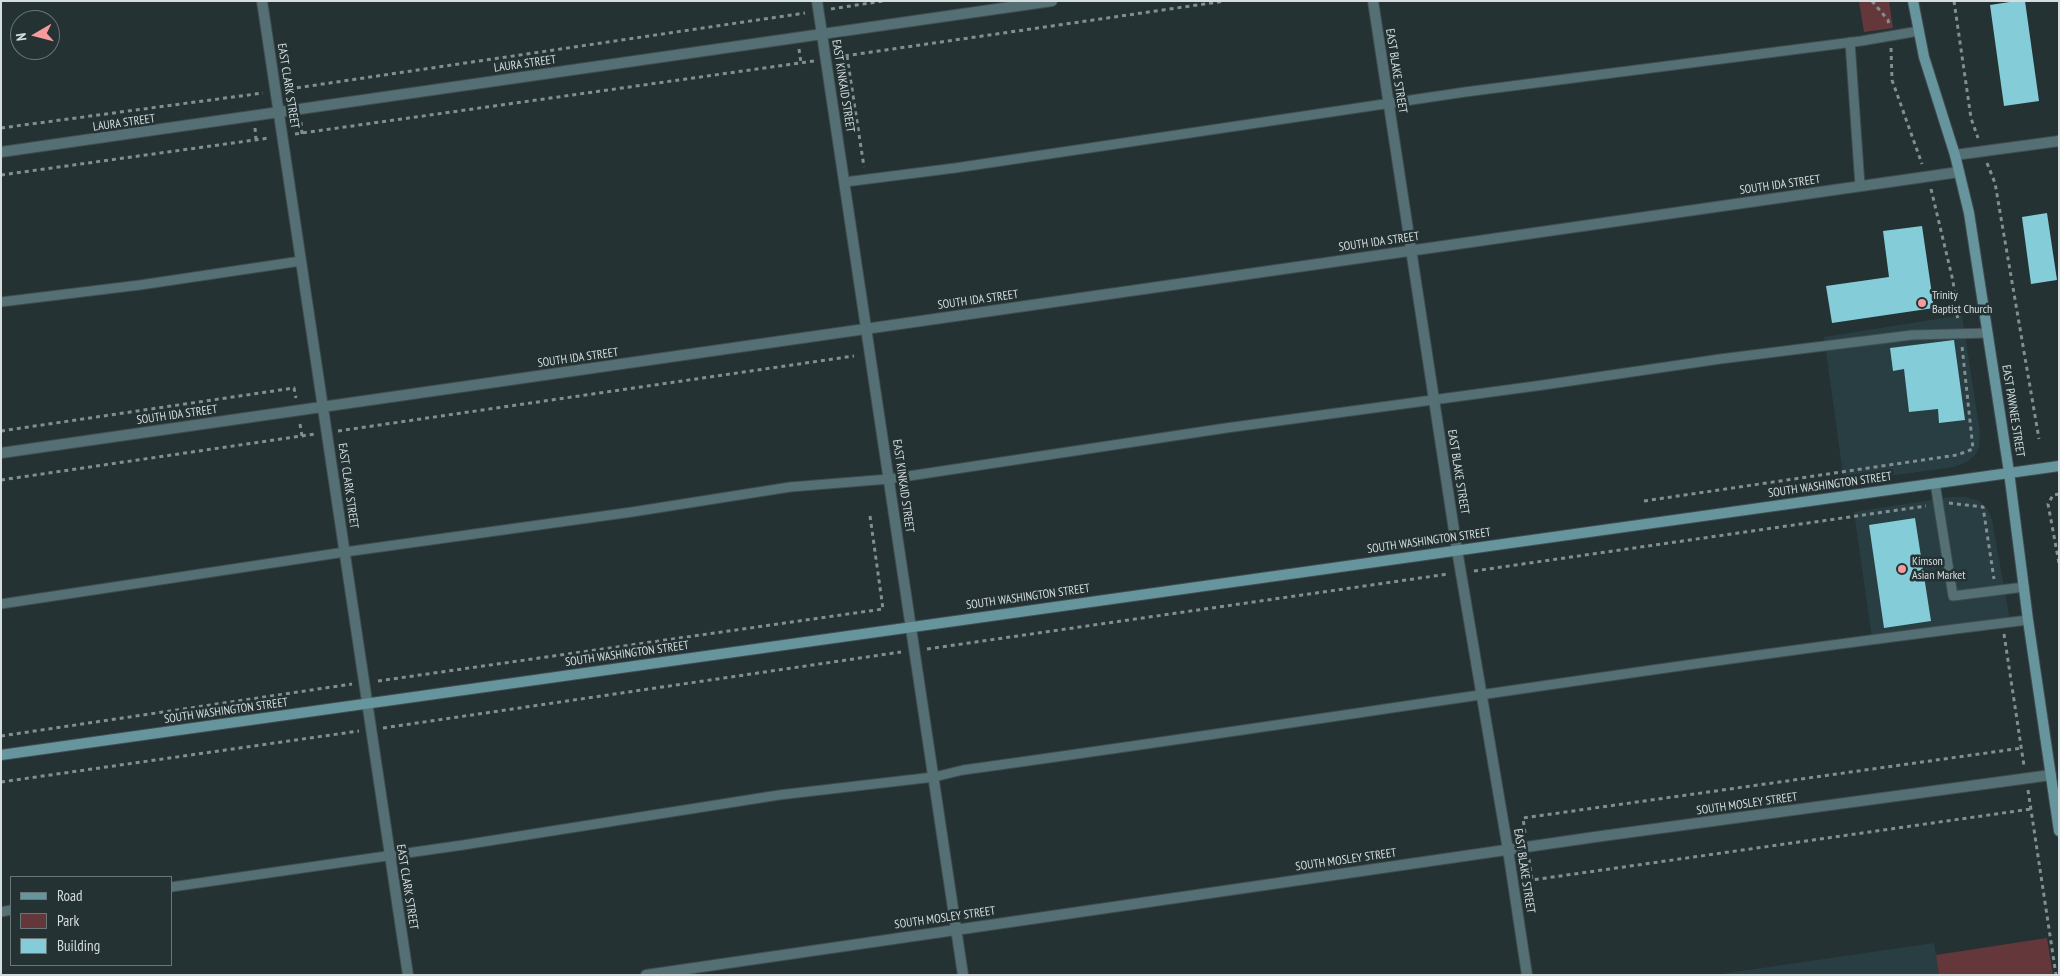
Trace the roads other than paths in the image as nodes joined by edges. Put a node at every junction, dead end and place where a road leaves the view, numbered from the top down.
1 (262, 1) edge
2 (1052, 1) edge
3 (1373, 1) edge
4 (1913, 1) edge
5 (818, 6) edge
6 (1919, 31) junction
7 (822, 33) junction
8 (1850, 42) junction
9 (1389, 105) junction
10 (279, 114) junction
11 (2059, 141) edge
12 (1, 152) edge
13 (1955, 155) junction
14 (1959, 172) junction
15 (845, 182) junction
16 (1860, 186) junction
17 (1411, 250) junction
18 (301, 261) junction
19 (1, 302) edge
20 (867, 328) junction
21 (1988, 332) junction
22 (1434, 399) junction
23 (323, 407) junction
24 (1, 453) edge
25 (2059, 466) edge
26 (2009, 472) junction
27 (889, 479) junction
28 (1935, 482) junction
29 (1457, 550) junction
30 (345, 552) junction
31 (2024, 586) junction
32 (1, 604) edge
33 (2028, 620) junction
34 (911, 626) junction
35 (1482, 694) junction
36 (367, 703) junction
37 (1, 755) edge
38 (2050, 775) junction
39 (934, 777) junction
40 (2059, 831) edge
41 (1508, 850) junction
42 (390, 856) junction
43 (172, 886) edge
44 (956, 929) junction
45 (408, 975) edge
46 (646, 975) edge
47 (963, 975) edge
48 (1527, 975) edge

1 - 10 street, EAST CLARK STREET
2 - 7 street, LAURA STREET
3 - 9 street, EAST BLAKE STREET
4 - 6 street, EAST PAWNEE STREET
5 - 7 street, EAST KINKAID STREET
6 - 8 lane
6 - 13 street, EAST PAWNEE STREET
7 - 10 street, LAURA STREET
7 - 15 street, EAST KINKAID STREET
8 - 9 lane
8 - 16 lane
9 - 15 lane
9 - 17 street, EAST BLAKE STREET
10 - 12 street, LAURA STREET
10 - 18 street, EAST CLARK STREET
11 - 13 street
13 - 14 street, EAST PAWNEE STREET
14 - 16 street, SOUTH IDA STREET
14 - 21 street, EAST PAWNEE STREET
15 - 20 street, EAST KINKAID STREET
16 - 17 street, SOUTH IDA STREET
17 - 20 street, SOUTH IDA STREET
17 - 22 street, EAST BLAKE STREET
18 - 19 lane
18 - 23 street, EAST CLARK STREET
20 - 23 street, SOUTH IDA STREET
20 - 27 street, EAST KINKAID STREET
21 - 22 lane
21 - 26 street, EAST PAWNEE STREET
22 - 27 lane
22 - 29 street, EAST BLAKE STREET
23 - 24 street, SOUTH IDA STREET
23 - 30 street, EAST CLARK STREET
25 - 26 street, SOUTH WASHINGTON STREET
26 - 28 street, SOUTH WASHINGTON STREET
26 - 31 street, EAST PAWNEE STREET
27 - 30 lane
27 - 34 street, EAST KINKAID STREET
28 - 29 street, SOUTH WASHINGTON STREET
28 - 31 lane
29 - 34 street, SOUTH WASHINGTON STREET
29 - 35 street, EAST BLAKE STREET
30 - 32 lane
30 - 36 street, EAST CLARK STREET
31 - 33 street, EAST PAWNEE STREET
33 - 35 lane
33 - 38 street, EAST PAWNEE STREET
34 - 36 street, SOUTH WASHINGTON STREET
34 - 39 street, EAST KINKAID STREET
35 - 39 lane
35 - 41 street, EAST BLAKE STREET
36 - 37 street, SOUTH WASHINGTON STREET
36 - 42 street, EAST CLARK STREET
38 - 40 street, EAST PAWNEE STREET
38 - 41 street, SOUTH MOSLEY STREET
39 - 42 lane
39 - 44 street, EAST KINKAID STREET
41 - 44 street, SOUTH MOSLEY STREET
41 - 48 street, EAST BLAKE STREET
42 - 43 lane
42 - 45 street, EAST CLARK STREET
44 - 46 street, SOUTH MOSLEY STREET
44 - 47 street, EAST KINKAID STREET

